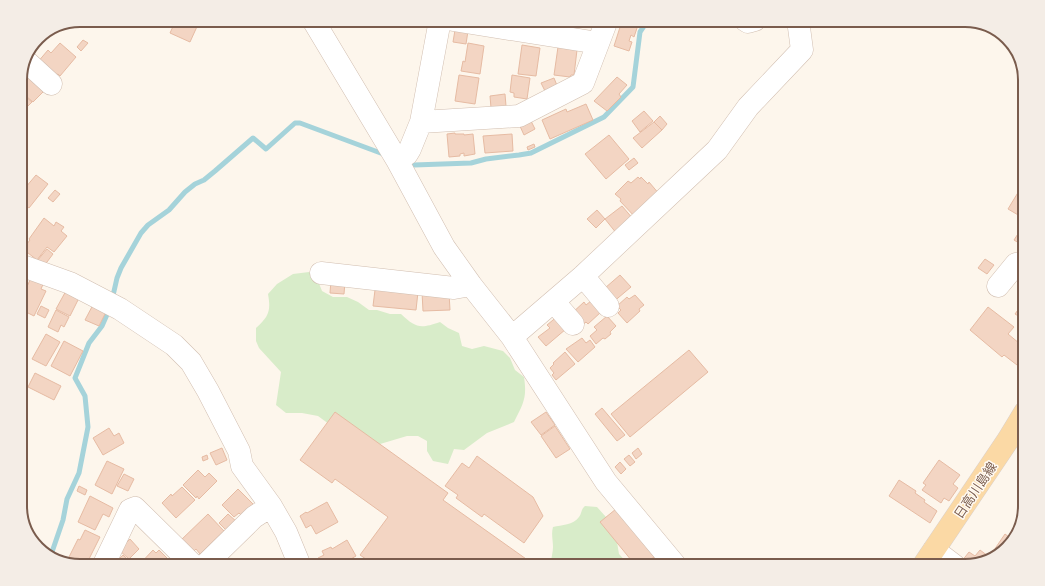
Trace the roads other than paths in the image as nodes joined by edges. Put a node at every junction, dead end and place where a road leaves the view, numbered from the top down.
1 (317, 27) edge
2 (439, 27) edge
3 (497, 27) edge
4 (604, 27) edge
5 (799, 27) edge
6 (598, 43) junction
7 (30, 64) edge
8 (51, 84) dead end
9 (421, 122) junction
10 (397, 160) junction
11 (1018, 264) edge
12 (27, 268) edge
13 (322, 274) dead end
14 (583, 276) junction
15 (471, 285) junction
16 (998, 286) dead end
17 (554, 302) junction
18 (608, 306) dead end
19 (573, 324) dead end
20 (512, 336) junction
21 (1018, 424) edge
22 (272, 506) junction
23 (929, 558) edge
24 (106, 559) edge
25 (187, 559) edge
26 (211, 559) edge
27 (297, 559) edge
28 (670, 559) edge

1 - 10 street
2 - 9 street
3 - 6 street
4 - 6 street
5 - 14 street
6 - 9 street
7 - 8 street
9 - 10 street
10 - 15 street
11 - 16 street
12 - 22 street
13 - 15 street
14 - 17 street
14 - 18 street
15 - 20 street
17 - 19 street
17 - 20 street
20 - 28 street
21 - 23 main road, 日高川島線
22 - 26 street
22 - 27 street
24 - 25 street

